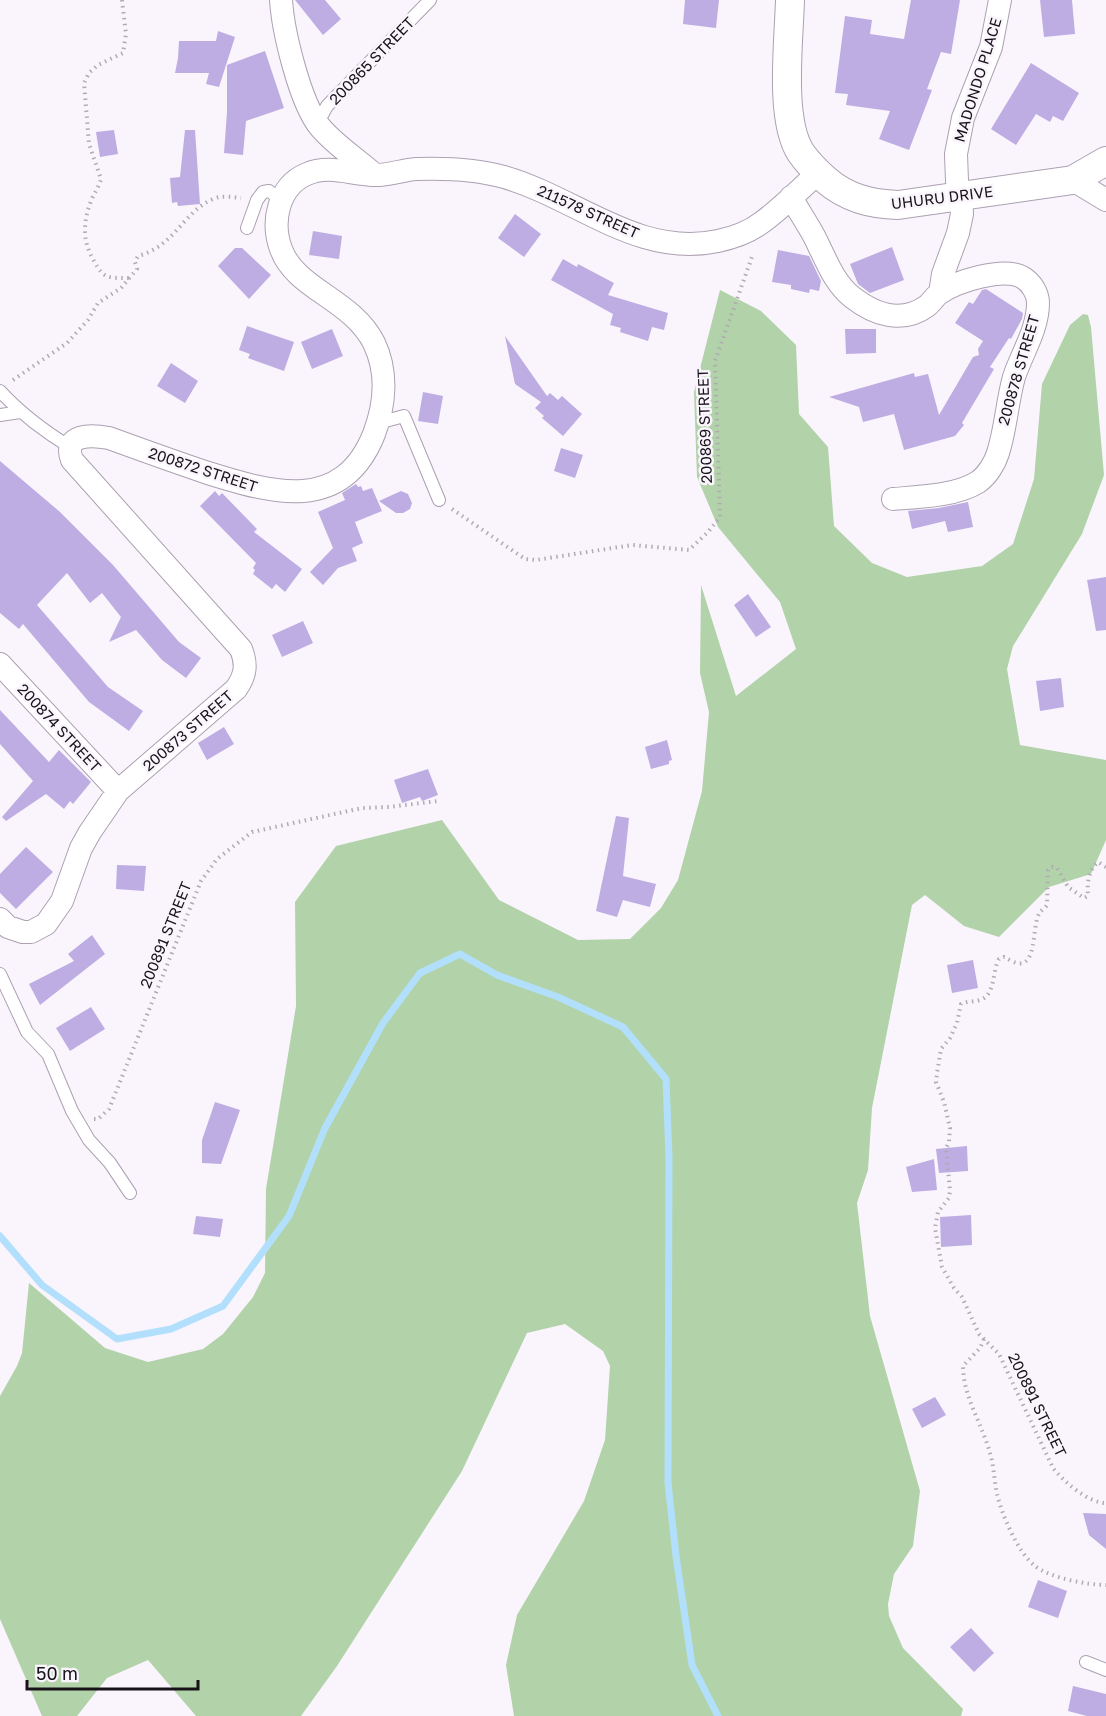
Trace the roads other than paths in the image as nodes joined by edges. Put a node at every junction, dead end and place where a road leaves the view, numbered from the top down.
1 (281, 0) edge
2 (430, 0) edge
3 (790, 0) edge
4 (1000, 0) edge
5 (317, 124) junction
6 (1106, 161) edge
7 (818, 173) junction
8 (375, 175) junction
9 (1073, 180) junction
10 (961, 196) junction
11 (791, 197) junction
12 (281, 200) junction
13 (1106, 200) edge
14 (247, 228) dead end
15 (940, 293) junction
16 (0, 391) edge
17 (20, 412) junction
18 (0, 415) edge
19 (378, 423) junction
20 (70, 450) junction
21 (893, 499) dead end
22 (439, 500) road end
23 (0, 664) edge
24 (118, 791) junction
25 (0, 920) edge
26 (0, 974) edge
27 (130, 1193) dead end
28 (1086, 1662) dead end
29 (1106, 1670) edge

1 - 5 street
2 - 5 lane, 200865 STREET
3 - 7 street, UHURU DRIVE
4 - 10 street, MADONDO PLACE
5 - 8 street
6 - 9 street, UHURU DRIVE
7 - 10 street, UHURU DRIVE
7 - 11 street, 211578 STREET
8 - 11 street, 211578 STREET
8 - 12 street, 211578 STREET
9 - 10 street, UHURU DRIVE
9 - 13 street
10 - 15 street, MADONDO PLACE
11 - 15 street
12 - 14 lane
12 - 19 street, 200872 STREET
15 - 21 street, 200878 STREET
16 - 17 lane
17 - 18 lane
17 - 20 lane
19 - 20 street, 200872 STREET
19 - 22 lane
20 - 24 street, 200873 STREET
23 - 24 street, 200874 STREET
24 - 25 street, 200873 STREET
26 - 27 lane
28 - 29 lane

